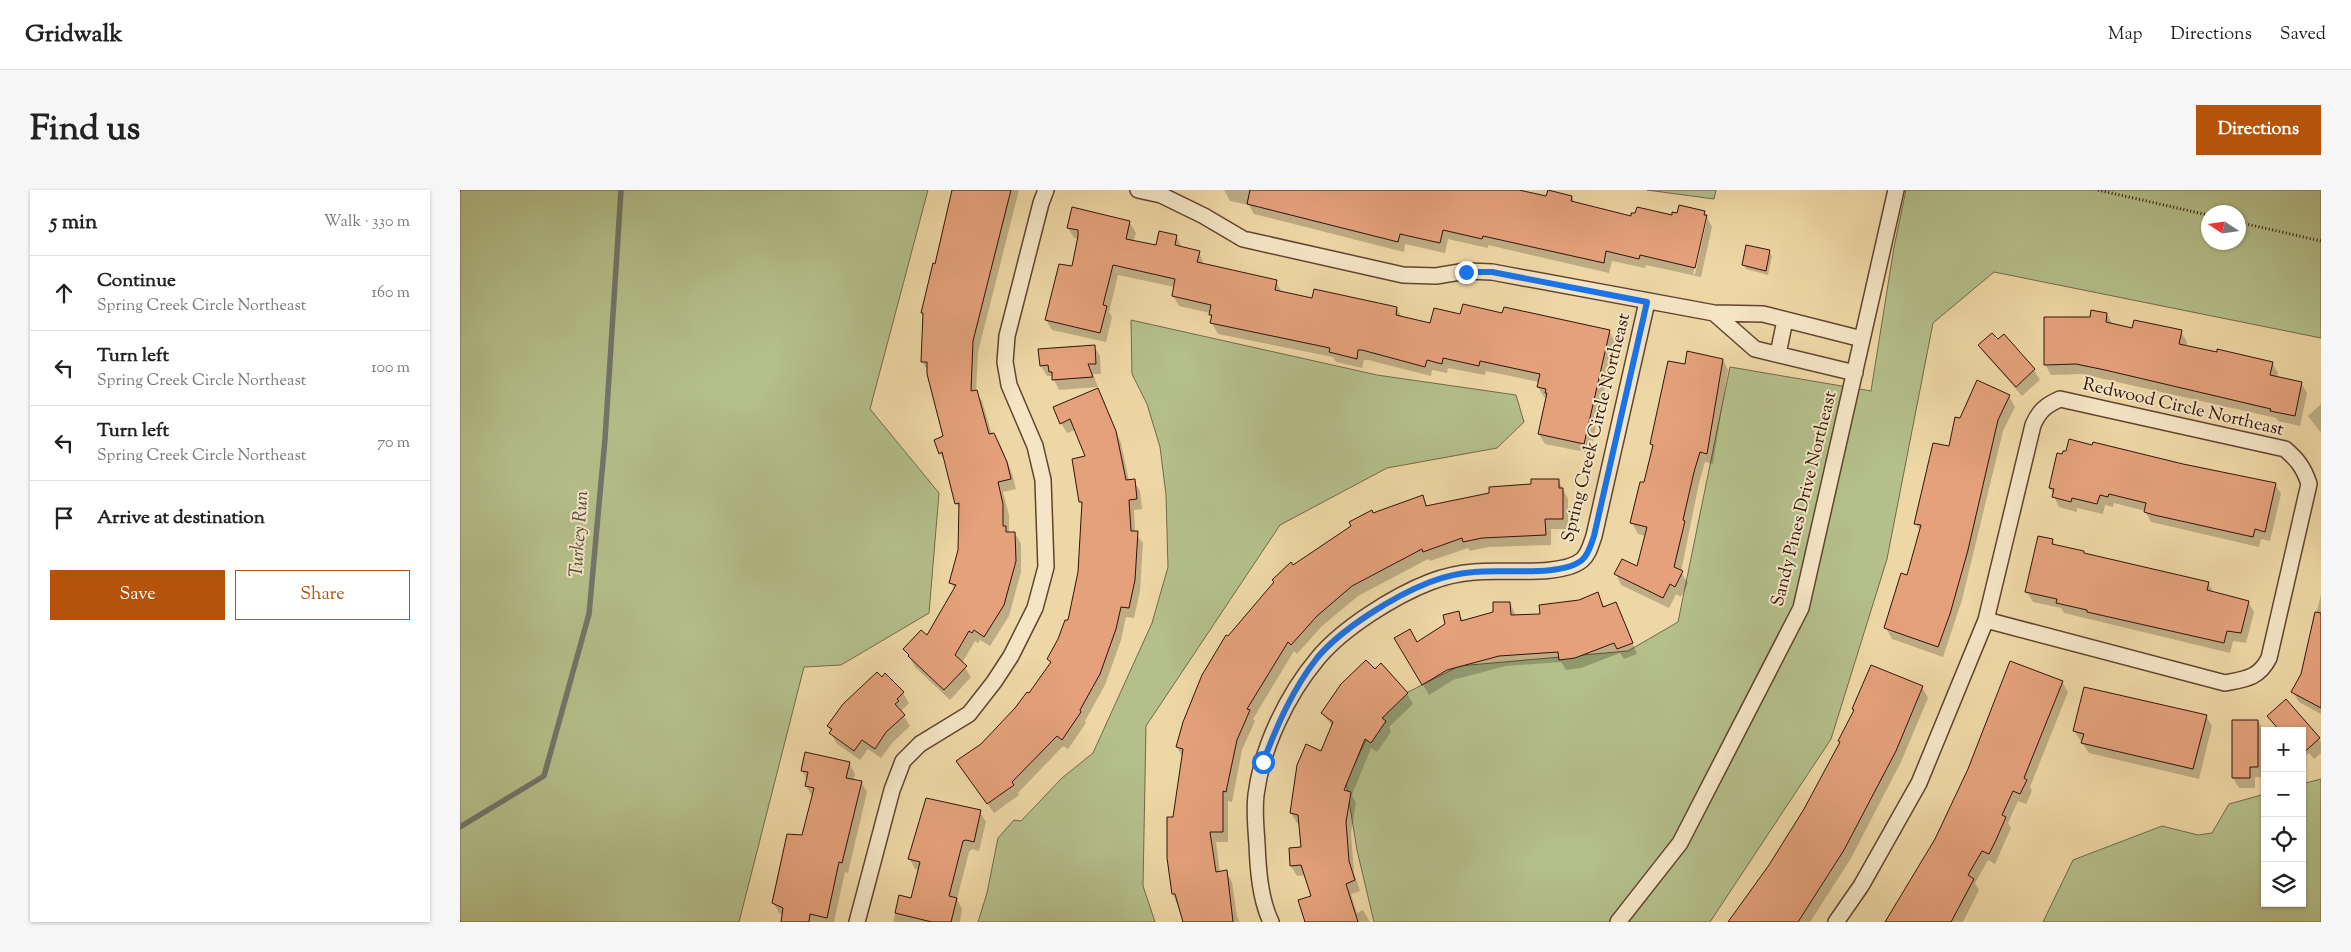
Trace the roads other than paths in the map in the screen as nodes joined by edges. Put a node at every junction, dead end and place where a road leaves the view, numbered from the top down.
1 (1046, 190) edge
2 (1138, 190) edge
3 (1896, 190) edge
4 (1647, 302) junction
5 (1714, 313) junction
6 (1785, 320) junction
7 (1862, 339) junction
8 (1778, 354) junction
9 (1855, 373) junction
10 (1986, 620) junction
11 (857, 922) edge
12 (1271, 922) edge
13 (1618, 922) edge
14 (1836, 922) edge

1 - 11 street
2 - 4 street, Spring Creek Circle Northeast
3 - 7 street, Sandy Pines Drive Northeast
4 - 5 street, Spring Creek Circle Northeast
4 - 12 street, Spring Creek Circle Northeast
5 - 6 street, Spring Creek Circle Northeast
5 - 8 street
6 - 7 street, Spring Creek Circle Northeast
6 - 8 street
7 - 9 street, Sandy Pines Drive Northeast
8 - 9 street
9 - 13 street, Sandy Pines Drive Northeast
10 - 10 street, Redwood Circle Northeast
10 - 14 street, Redwood Circle Northeast

